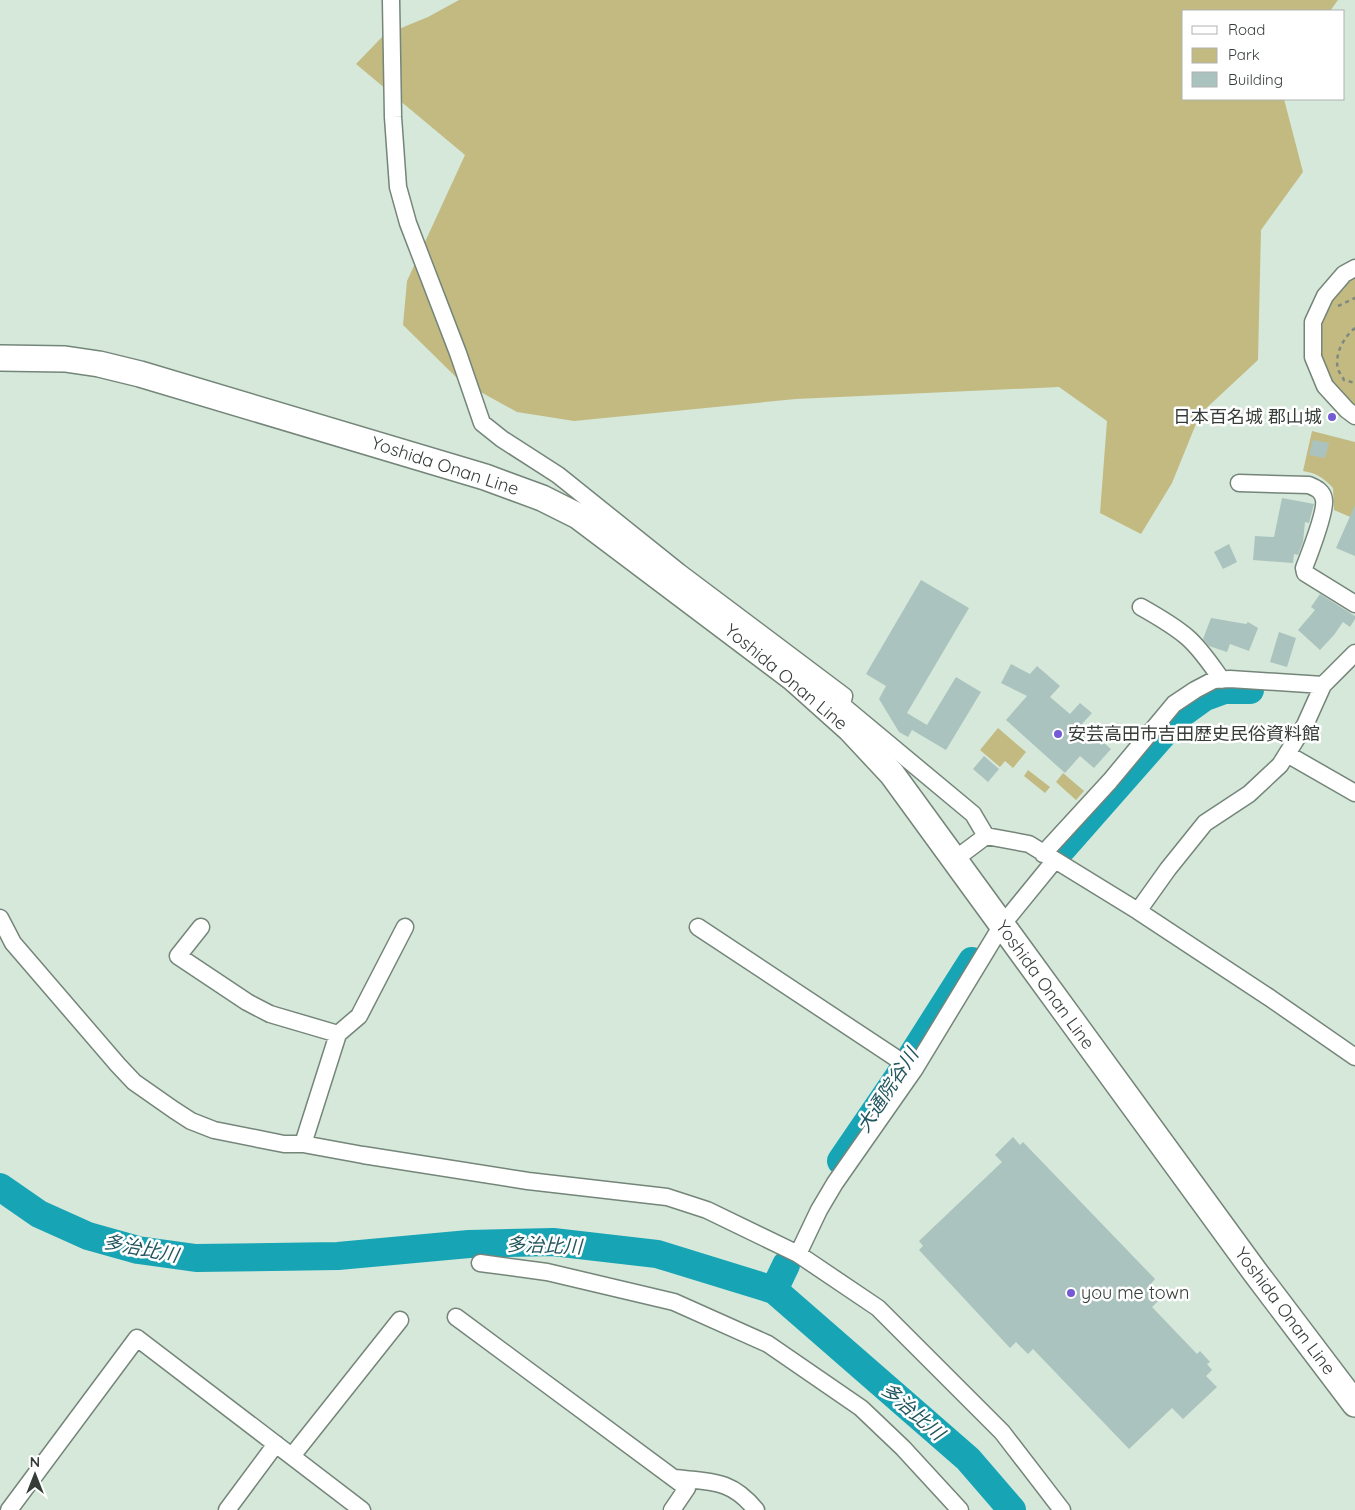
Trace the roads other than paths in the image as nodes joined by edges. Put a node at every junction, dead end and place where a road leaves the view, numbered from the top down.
1 (390, 0) edge
2 (1355, 268) edge
3 (0, 358) edge
4 (1355, 416) edge
5 (1239, 483) dead end
6 (1355, 604) edge
7 (1142, 607) dead end
8 (1355, 653) edge
9 (1222, 680) junction
10 (1323, 685) junction
11 (1287, 754) junction
12 (1355, 793) edge
13 (986, 836) junction
14 (1049, 857) junction
15 (954, 860) junction
16 (1138, 911) junction
17 (0, 918) edge
18 (1002, 925) junction
19 (201, 927) dead end
20 (405, 927) dead end
21 (698, 927) dead end
22 (338, 1034) junction
23 (1355, 1057) edge
24 (914, 1070) junction
25 (303, 1144) junction
26 (798, 1254) junction
27 (480, 1263) dead end
28 (456, 1317) dead end
29 (400, 1320) dead end
30 (1355, 1404) edge
31 (276, 1444) junction
32 (292, 1456) junction
33 (674, 1478) junction
34 (9, 1510) edge
35 (227, 1510) edge
36 (362, 1510) edge
37 (672, 1510) edge
38 (756, 1510) edge
39 (960, 1510) edge
40 (1062, 1510) edge

1 - 13 street
2 - 4 street
3 - 15 main road, Yoshida Onan Line
5 - 6 street
7 - 9 street
8 - 10 street
9 - 10 street
9 - 14 street
10 - 11 street
11 - 12 street
11 - 16 street
13 - 14 street
13 - 15 street
14 - 16 street
14 - 18 street
15 - 18 main road, Yoshida Onan Line
16 - 23 street
17 - 25 street
18 - 24 street
18 - 30 main road, Yoshida Onan Line
19 - 22 street
20 - 22 street
21 - 24 street
22 - 25 street
24 - 26 street
25 - 26 street
26 - 40 street
27 - 39 street
28 - 33 street
29 - 32 street
31 - 32 street
31 - 34 street
31 - 35 street
32 - 36 street
33 - 37 street
33 - 38 street

